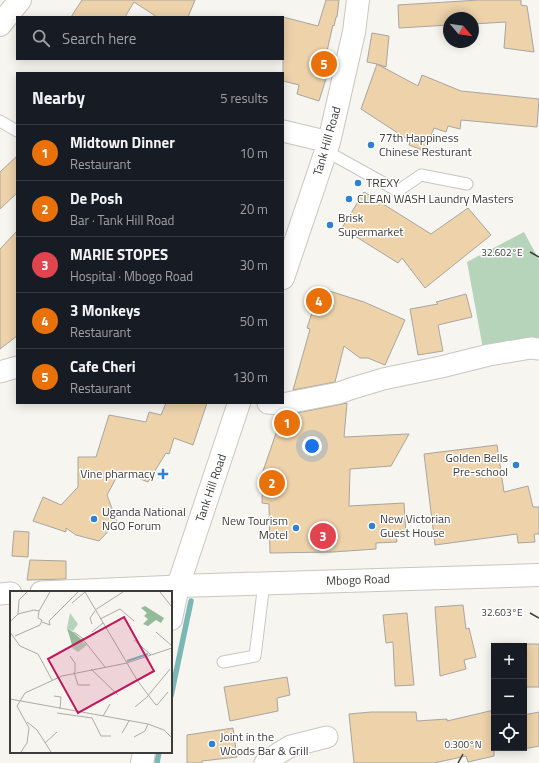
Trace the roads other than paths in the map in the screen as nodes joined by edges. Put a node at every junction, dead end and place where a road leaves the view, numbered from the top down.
1 (20, 0) edge
2 (358, 0) edge
3 (0, 25) edge
4 (0, 121) edge
5 (16, 130) edge
6 (284, 131) edge
7 (327, 146) junction
8 (467, 184) dead end
9 (284, 275) edge
10 (539, 349) edge
11 (16, 367) edge
12 (0, 372) edge
13 (239, 404) edge
14 (284, 404) edge
15 (539, 575) edge
16 (264, 583) junction
17 (178, 586) junction
18 (64, 591) edge
19 (10, 593) edge
20 (0, 594) edge
21 (172, 614) edge
22 (223, 662) dead end
23 (327, 737) dead end
24 (144, 753) edge
25 (142, 763) edge
26 (265, 763) edge

1 - 3 street
2 - 7 street, Tank Hill Road
4 - 5 lane
6 - 7 street
7 - 8 lane
7 - 9 street, Tank Hill Road
10 - 14 street
11 - 12 street
13 - 17 street, Tank Hill Road
15 - 16 street, Mbogo Road
16 - 17 street, Mbogo Road
16 - 22 lane
17 - 18 street
17 - 21 street, Tank Hill Road
19 - 20 street
23 - 26 street
24 - 25 street

